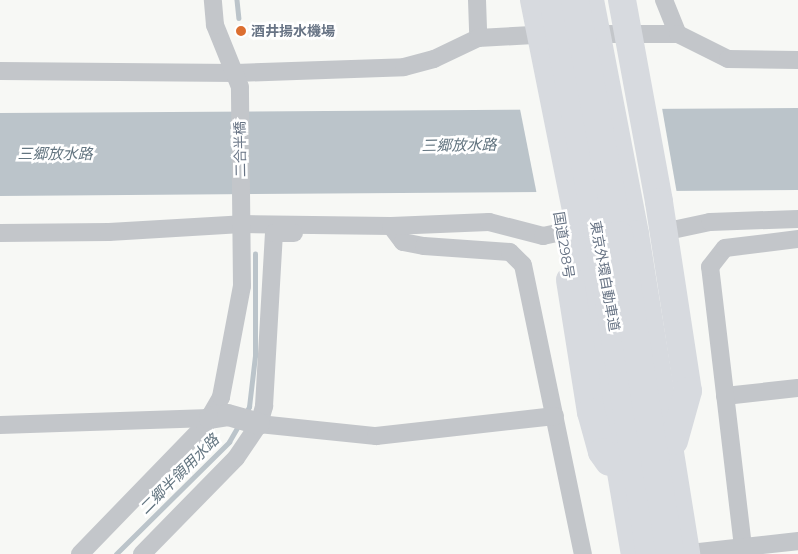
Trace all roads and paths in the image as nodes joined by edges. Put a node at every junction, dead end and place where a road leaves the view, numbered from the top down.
1 (213, 0) edge
2 (476, 0) edge
3 (534, 0) edge
4 (553, 0) edge
5 (575, 0) edge
6 (590, 0) edge
7 (664, 0) edge
8 (623, 6) edge
9 (520, 12) edge
10 (678, 34) junction
11 (478, 38) junction
12 (798, 60) edge
13 (0, 71) edge
14 (238, 80) junction
15 (241, 217) junction
16 (798, 219) edge
17 (359, 225) junction
18 (391, 226) junction
19 (569, 226) junction
20 (663, 230) junction
21 (0, 233) edge
22 (635, 234) junction
23 (798, 239) edge
24 (798, 388) edge
25 (725, 396) junction
26 (555, 416) junction
27 (210, 418) junction
28 (259, 424) junction
29 (0, 425) edge
30 (671, 452) junction
31 (798, 541) edge
32 (743, 547) junction
33 (80, 554) edge
34 (142, 554) edge
35 (583, 554) edge
36 (635, 554) edge
37 (650, 554) edge
38 (670, 554) edge
39 (681, 554) edge
40 (686, 554) edge

1 - 14 street
2 - 11 street
3 - 19 highway, 国道298号
4 - 37 highway, 東京外環自動車道
5 - 38 highway, 東京外環自動車道
6 - 22 highway
7 - 10 street
8 - 20 highway
9 - 19 highway, 国道298号
10 - 11 street
10 - 12 street
11 - 14 street
13 - 14 street
14 - 15 street, 二合半橋
15 - 17 street
15 - 21 street
15 - 27 street, 二合半橋
16 - 20 street
17 - 18 street
17 - 28 street
18 - 19 street
18 - 26 street
19 - 36 highway, 国道298号
20 - 22 street
20 - 30 highway
22 - 30 highway
23 - 25 street
24 - 25 street
25 - 32 street
26 - 28 street
26 - 35 street
27 - 28 street
27 - 29 street
27 - 33 street, 二合半橋
28 - 34 street
30 - 40 highway
31 - 32 street
32 - 40 street
39 - 40 street

